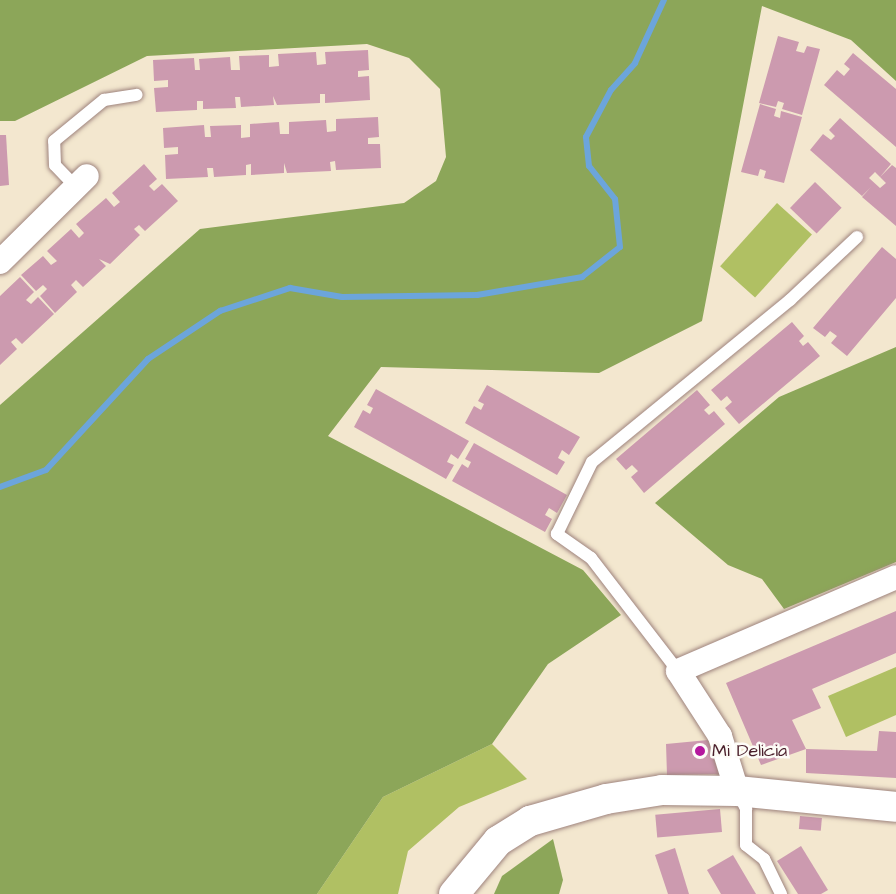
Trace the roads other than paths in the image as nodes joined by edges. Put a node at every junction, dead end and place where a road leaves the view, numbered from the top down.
1 (137, 95) dead end
2 (81, 182) joint
3 (857, 237) dead end
4 (0, 262) edge
5 (896, 577) edge
6 (678, 671) junction
7 (736, 791) junction
8 (896, 807) edge
9 (453, 894) edge
10 (781, 894) edge

1 - 2 lane
2 - 4 street
3 - 6 lane
5 - 6 street
6 - 7 street
7 - 8 street
7 - 9 street
7 - 10 lane

